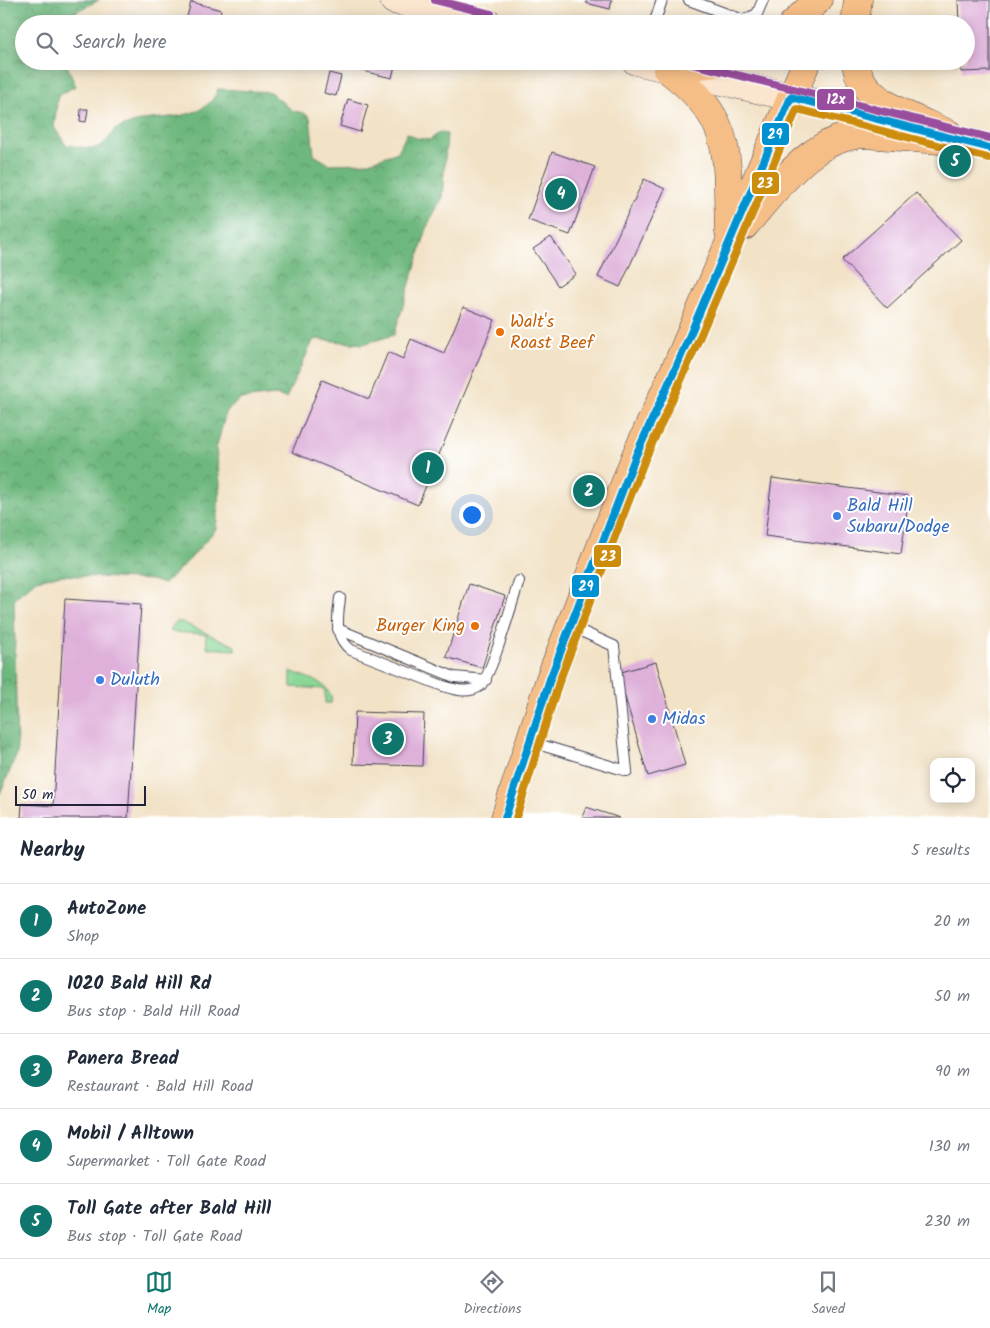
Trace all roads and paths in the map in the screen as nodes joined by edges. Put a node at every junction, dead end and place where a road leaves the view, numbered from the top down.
1 (394, 0) edge
2 (662, 0) edge
3 (689, 0) edge
4 (763, 0) edge
5 (818, 0) edge
6 (834, 0) edge
7 (858, 0) edge
8 (453, 15) edge
9 (657, 15) edge
10 (729, 15) edge
11 (754, 15) edge
12 (802, 15) edge
13 (828, 15) edge
14 (856, 15) edge
15 (657, 70) edge
16 (673, 70) edge
17 (803, 70) edge
18 (858, 70) edge
19 (791, 97) junction
20 (964, 142) junction
21 (990, 148) edge
22 (729, 241) junction
23 (519, 581) dead end
24 (340, 598) dead end
25 (570, 626) junction
26 (338, 630) junction
27 (486, 680) junction
28 (530, 741) junction
29 (505, 818) edge

1 - 8 main road
2 - 9 lane
3 - 10 lane
4 - 11 lane
5 - 12 main road
6 - 13 main road
7 - 14 main road
15 - 22 main road
16 - 19 main road
17 - 19 main road
18 - 20 main road
19 - 20 main road
19 - 22 main road
20 - 21 main road
20 - 22 main road
22 - 25 main road
23 - 27 lane
24 - 26 lane
25 - 28 main road
25 - 28 lane
26 - 27 lane
26 - 27 lane
28 - 29 main road

